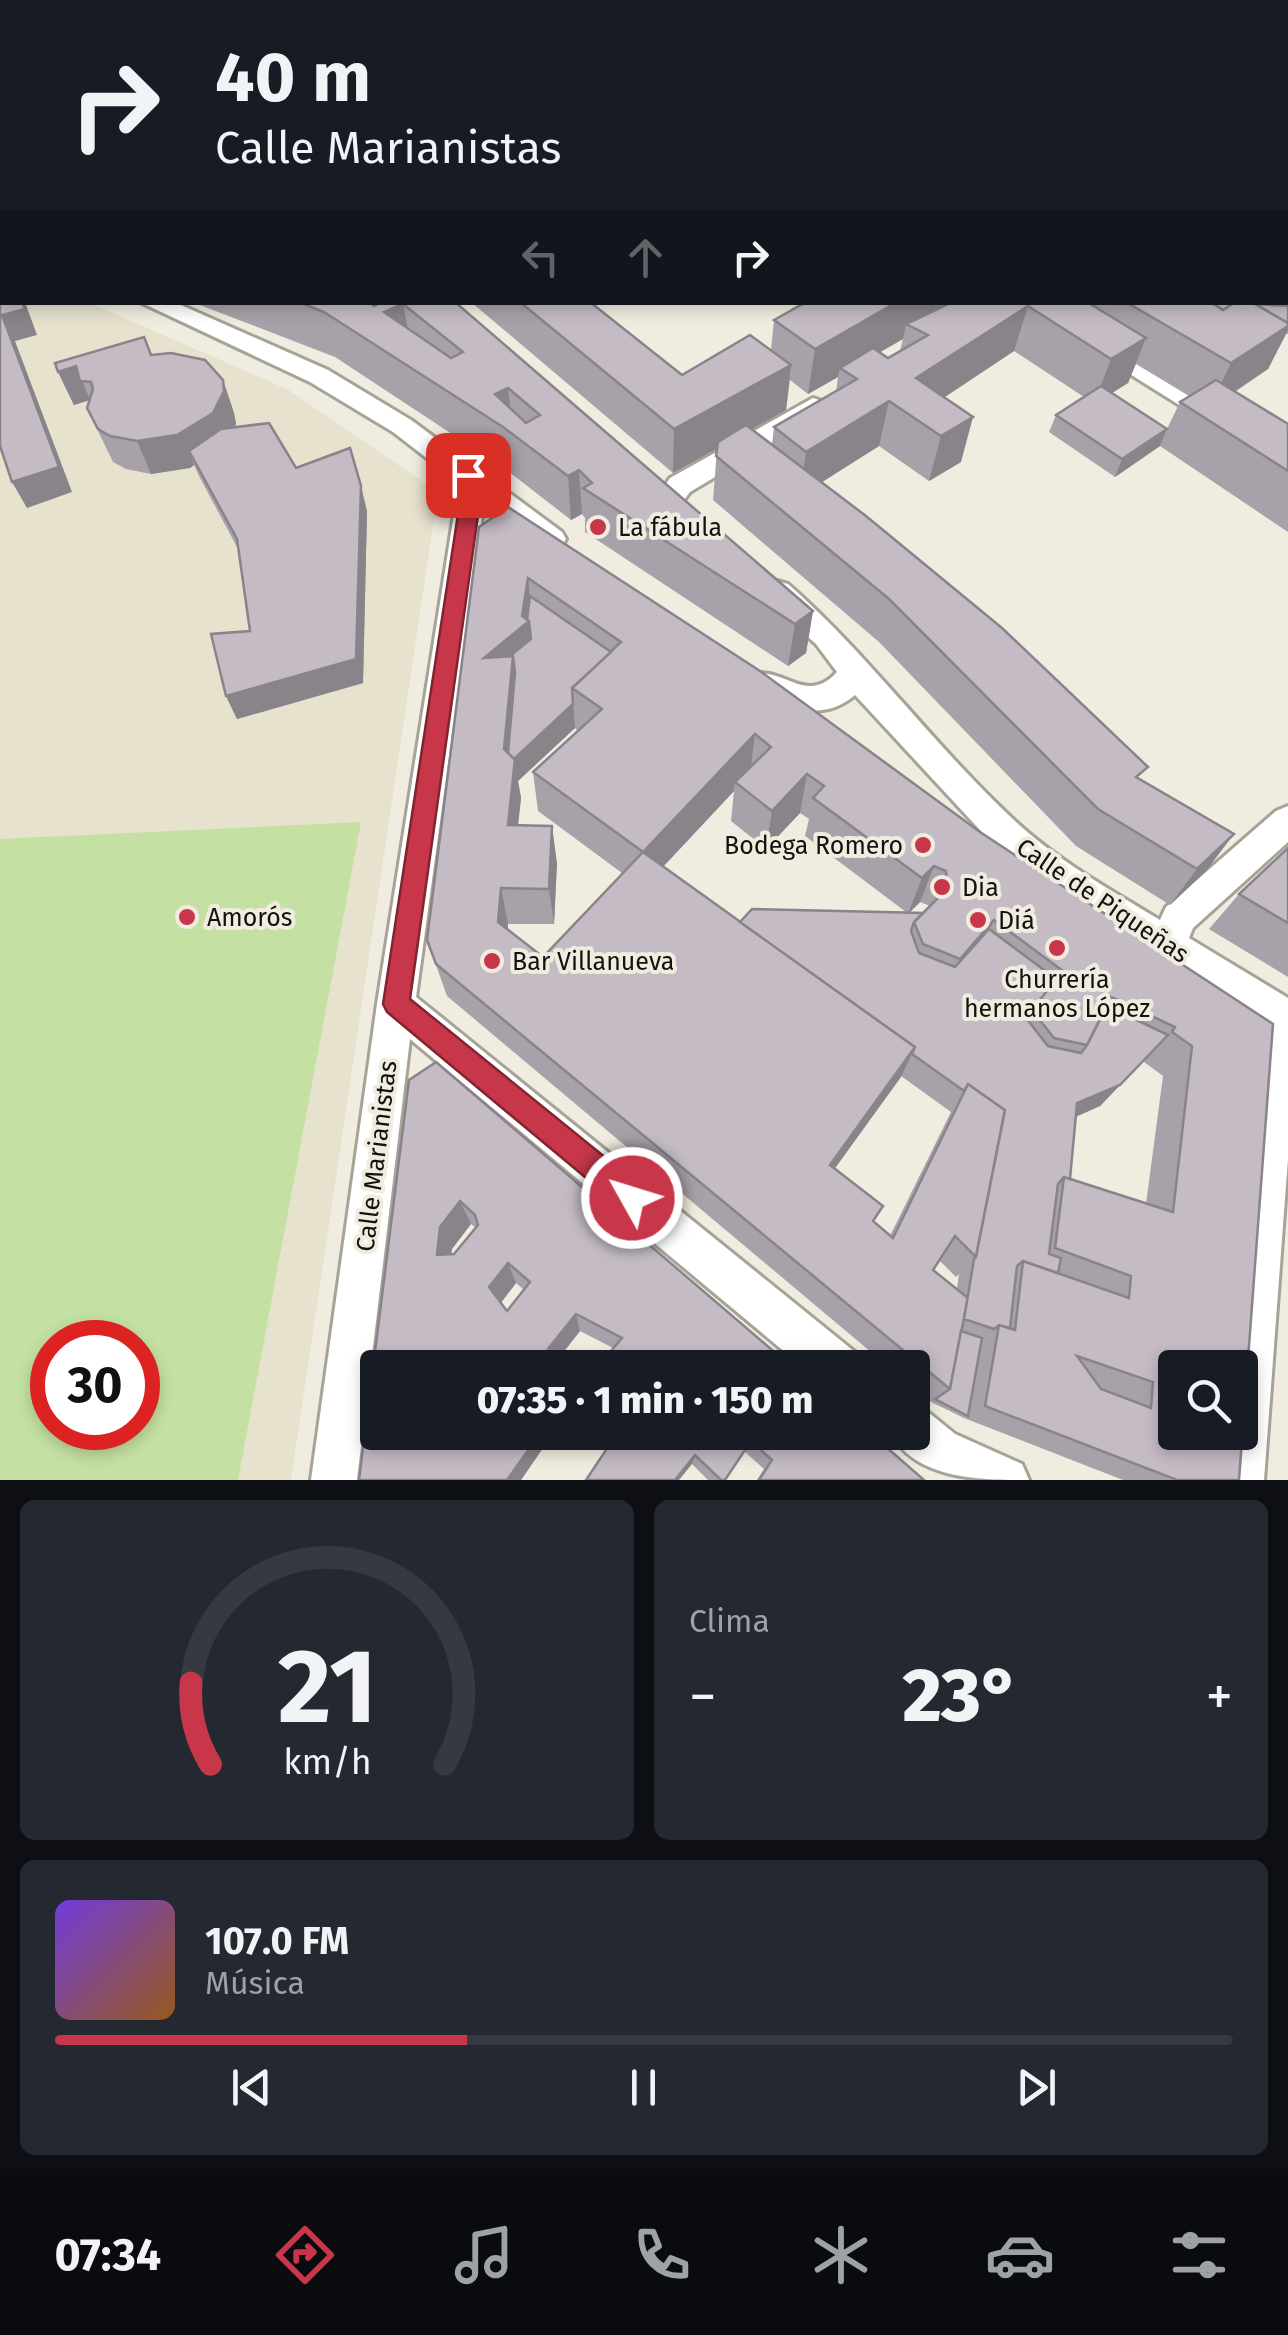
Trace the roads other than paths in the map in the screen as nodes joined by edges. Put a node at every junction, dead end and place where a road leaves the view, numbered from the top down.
1 (159, 305) edge
2 (1031, 305) edge
3 (844, 388) edge
4 (1288, 464) edge
5 (468, 475) junction
6 (698, 522) edge
7 (584, 561) edge
8 (755, 572) edge
9 (855, 671) junction
10 (742, 672) edge
11 (1288, 821) edge
12 (1168, 944) junction
13 (396, 1004) junction
14 (1280, 1014) edge
15 (817, 1350) edge
16 (930, 1443) edge
17 (334, 1480) edge
18 (1006, 1480) edge
19 (1241, 1480) edge

1 - 5 street
2 - 4 street
3 - 6 street
5 - 7 street
5 - 13 street, Calle Marianistas
8 - 9 street, Calle de Piqueñas
9 - 10 street
9 - 12 street, Calle de Piqueñas
11 - 12 street
12 - 14 street, Calle de Piqueñas
13 - 15 street
13 - 17 street, Calle Marianistas
14 - 19 street
16 - 18 street

